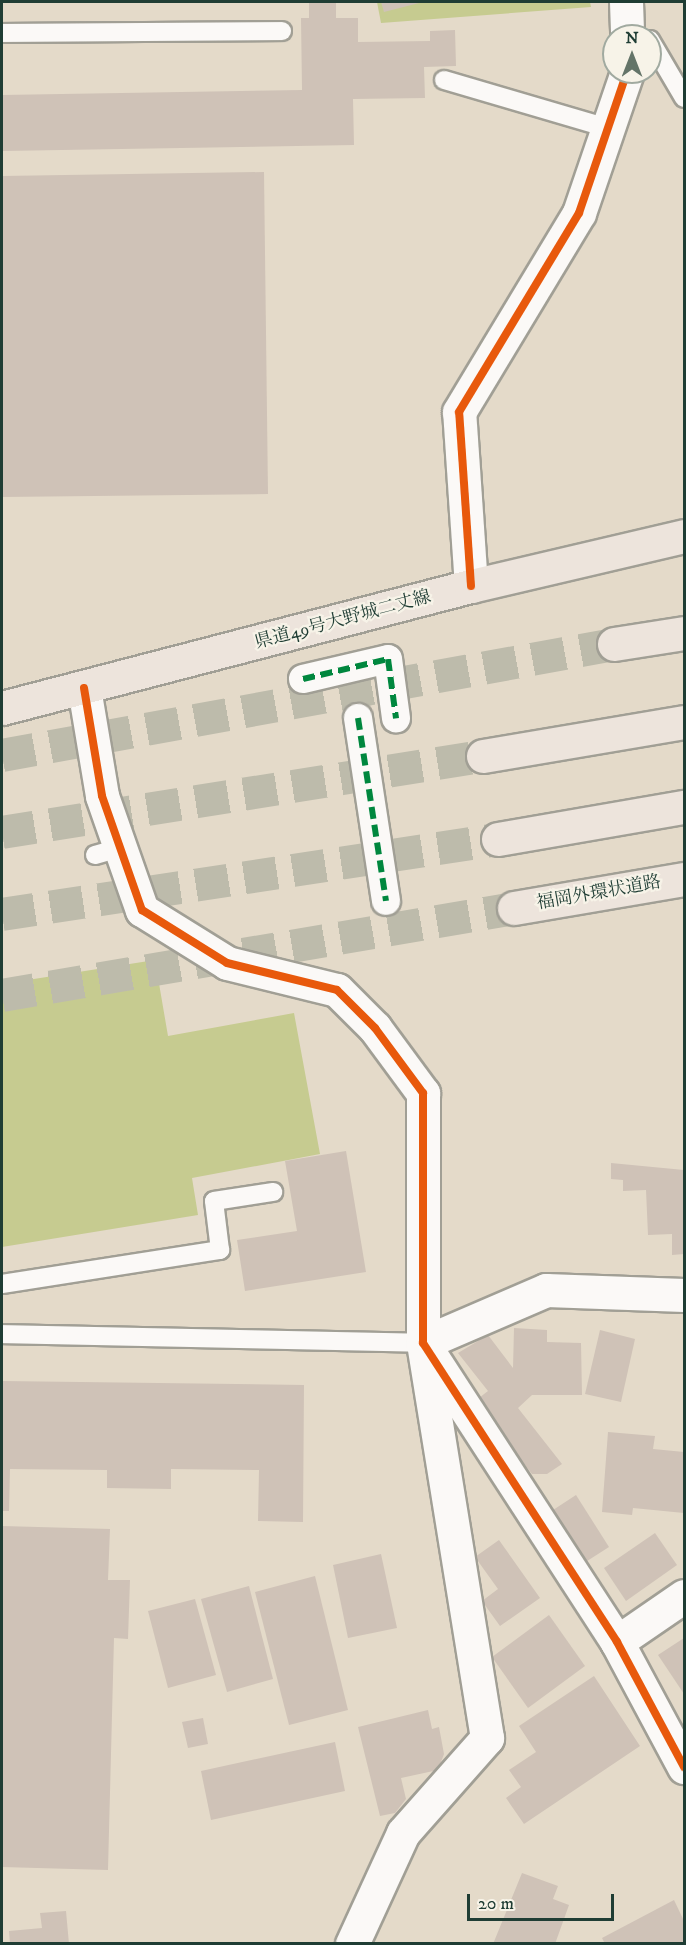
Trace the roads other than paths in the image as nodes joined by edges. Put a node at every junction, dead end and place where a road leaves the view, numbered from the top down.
1 (627, 2) edge
2 (627, 24) edge
3 (640, 24) edge
4 (282, 31) dead end
5 (2, 33) edge
6 (662, 60) edge
7 (444, 81) dead end
8 (623, 84) edge
9 (684, 98) edge
10 (608, 128) junction
11 (684, 537) edge
12 (471, 586) junction
13 (684, 633) edge
14 (614, 644) tunnel mouth
15 (303, 679) dead end
16 (84, 688) junction
17 (2, 708) edge
18 (358, 718) dead end
19 (396, 718) dead end
20 (684, 722) edge
21 (483, 756) tunnel mouth
22 (684, 807) edge
23 (498, 839) tunnel mouth
24 (684, 879) edge
25 (386, 901) dead end
26 (514, 908) tunnel mouth
27 (273, 1192) dead end
28 (2, 1284) edge
29 (684, 1295) edge
30 (2, 1334) edge
31 (423, 1343) junction
32 (684, 1596) edge
33 (617, 1642) junction
34 (684, 1767) edge
35 (352, 1944) edge

1 - 2 street
1 - 3 lane
4 - 5 lane
6 - 9 lane
7 - 10 lane
8 - 10 street
10 - 12 street
11 - 12 main road, 県道49号大野城二丈線
12 - 16 main road, 県道49号大野城二丈線
13 - 14 main road
15 - 19 street
16 - 17 main road, 県道49号大野城二丈線
16 - 31 street
18 - 25 street
20 - 21 main road
22 - 23 main road
24 - 26 main road, 福岡外環状道路
27 - 28 lane
29 - 31 street
30 - 31 lane
31 - 33 street
31 - 35 street
32 - 33 street
33 - 34 street

